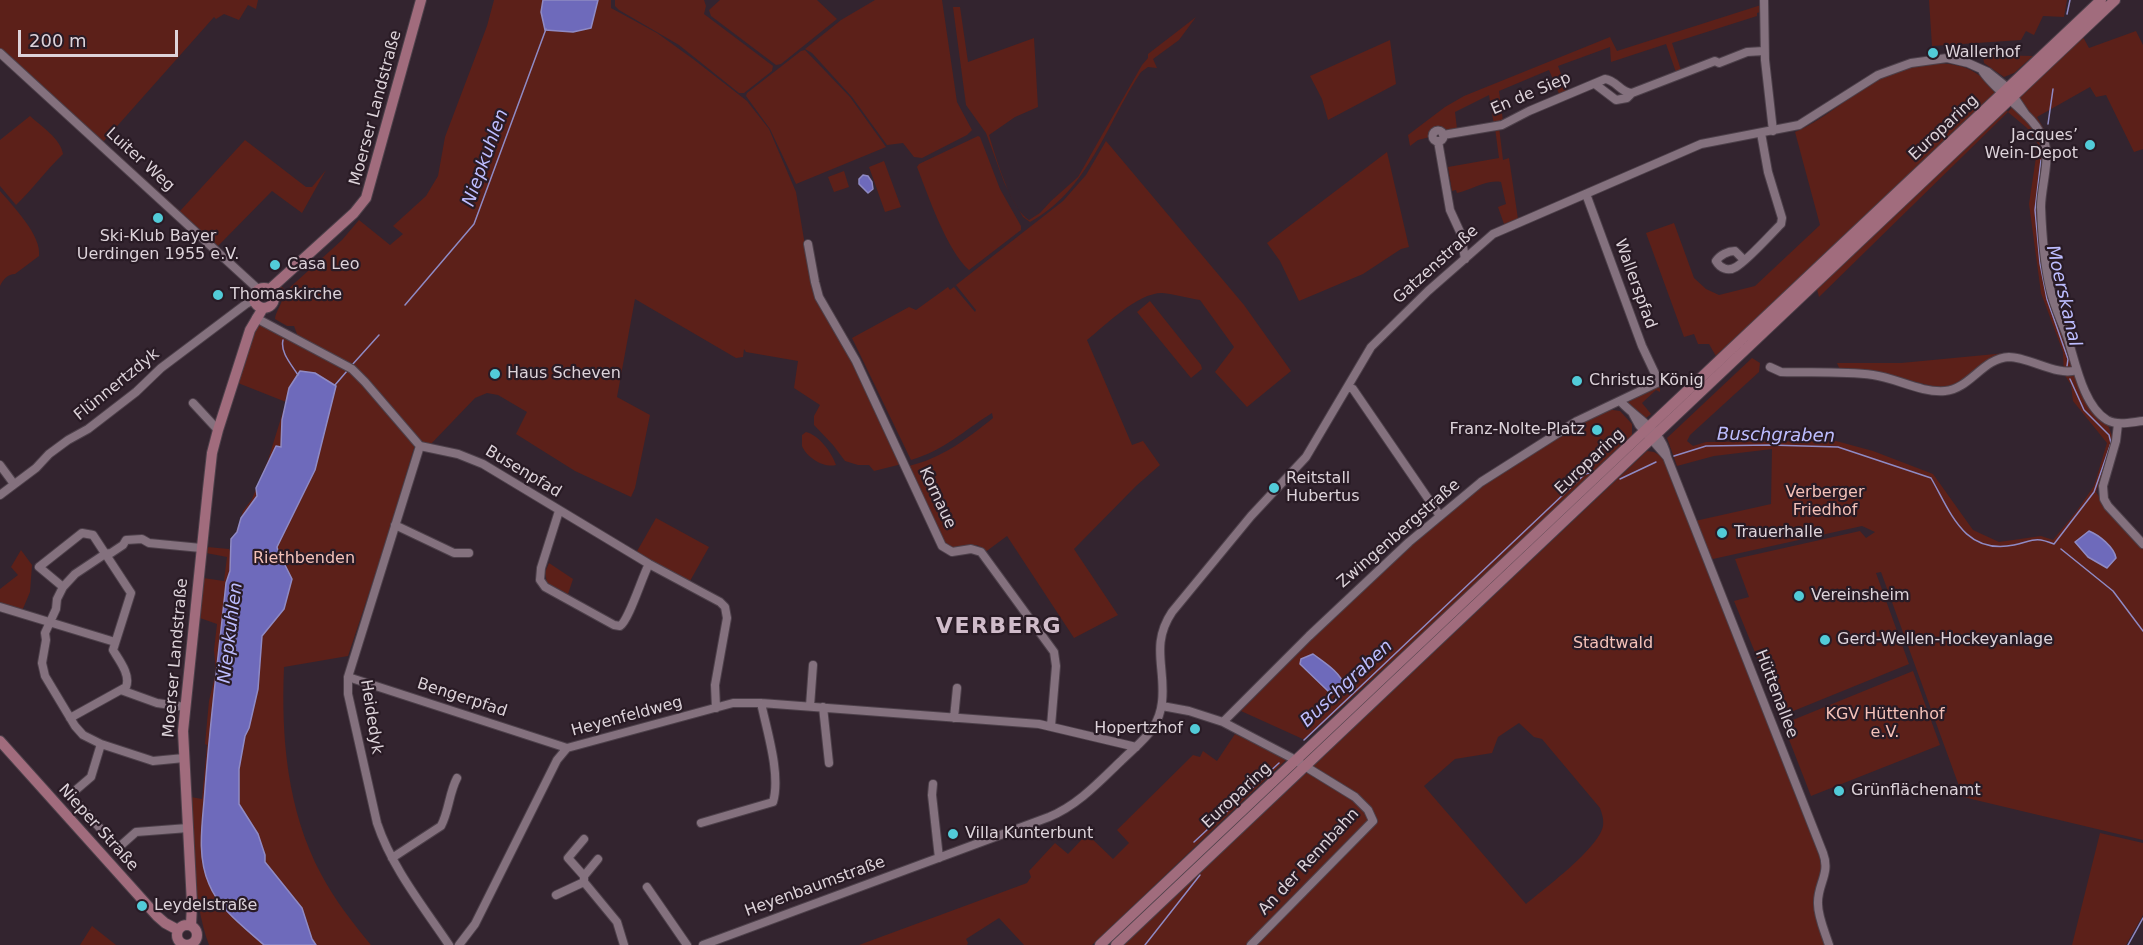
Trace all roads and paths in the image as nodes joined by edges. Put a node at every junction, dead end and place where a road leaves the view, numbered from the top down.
1 (421, 0) edge
2 (1764, 0) edge
3 (2101, 0) edge
4 (2115, 0) edge
5 (1764, 51) junction
6 (0, 53) edge
7 (1595, 84) junction
8 (1632, 93) junction
9 (2008, 94) junction
10 (1773, 131) junction
11 (1761, 133) junction
12 (1586, 194) junction
13 (808, 244) dead end
14 (1465, 259) junction
15 (1744, 260) dead end
16 (261, 293) junction
17 (263, 308) junction
18 (256, 318) junction
19 (1770, 367) dead end
20 (2076, 370) junction
21 (1659, 382) joint
22 (1348, 387) junction
23 (1621, 402) junction
24 (193, 403) dead end
25 (2143, 422) edge
26 (2118, 424) junction
27 (218, 430) junction
28 (1650, 433) junction
29 (420, 446) junction
30 (0, 465) edge
31 (14, 484) junction
32 (0, 495) edge
33 (559, 511) junction
34 (1440, 516) junction
35 (395, 525) junction
36 (2143, 544) edge
37 (201, 548) junction
38 (105, 554) junction
39 (469, 554) dead end
40 (649, 564) junction
41 (63, 587) junction
42 (0, 608) edge
43 (48, 623) junction
44 (115, 642) junction
45 (813, 665) dead end
46 (348, 677) junction
47 (957, 688) dead end
48 (121, 690) junction
49 (761, 703) junction
50 (810, 706) junction
51 (1162, 706) junction
52 (185, 707) junction
53 (823, 707) junction
54 (716, 708) junction
55 (70, 718) junction
56 (954, 718) junction
57 (1223, 722) junction
58 (1051, 726) junction
59 (1154, 727) joint
60 (0, 741) edge
61 (1115, 742) junction
62 (101, 744) junction
63 (1136, 747) junction
64 (567, 748) junction
65 (184, 758) junction
66 (829, 763) dead end
67 (1300, 763) junction
68 (1118, 764) junction
69 (458, 778) dead end
70 (933, 784) dead end
71 (701, 823) dead end
72 (188, 828) junction
73 (585, 839) dead end
74 (392, 858) junction
75 (939, 858) junction
76 (598, 859) dead end
77 (584, 879) junction
78 (647, 887) dead end
79 (556, 895) dead end
80 (190, 925) junction
81 (178, 930) junction
82 (192, 945) edge
83 (449, 945) edge
84 (459, 945) edge
85 (624, 945) edge
86 (687, 945) edge
87 (703, 945) edge
88 (1100, 945) edge
89 (1116, 945) edge
90 (1251, 945) edge
91 (1829, 945) edge

1 - 16 main road, Moerser Landstraße
2 - 5 street
3 - 9 main road, Europaring
4 - 9 main road, Europaring
5 - 8 street, En de Siep
5 - 10 street
6 - 16 street, Luiter Weg
7 - 8 street, En de Siep
7 - 8 street, En de Siep
7 - 14 street, En de Siep
9 - 10 street, Gatzenstraße
9 - 20 street, Gatzenstraße
9 - 28 main road, Europaring
10 - 11 street, Gatzenstraße
11 - 12 street, Gatzenstraße
11 - 15 street
12 - 14 street, Gatzenstraße
12 - 21 street, Wallerspfad
13 - 58 street, Kornaue
14 - 22 street, Gatzenstraße
16 - 17 main road
16 - 17 main road, Moerser Landstraße
16 - 31 street, Flünnertzdyk
17 - 18 main road, Moerser Landstraße
18 - 27 main road, Moerser Landstraße
18 - 29 street
19 - 20 street
20 - 26 street
21 - 23 street, Zwingenbergstraße
22 - 34 street
22 - 51 street, Gatzenstraße
23 - 28 street
23 - 34 street, Zwingenbergstraße
24 - 27 street
25 - 26 street
26 - 36 street
27 - 37 main road, Moerser Landstraße
28 - 67 main road, Europaring
28 - 91 street, Hüttenallee
29 - 33 street, Busenpfad
29 - 35 street, Heidedyk
30 - 31 street
31 - 32 street, Flünnertzdyk
33 - 40 street, Busenpfad
33 - 40 street
34 - 57 street, Zwingenbergstraße
35 - 39 street
35 - 46 street, Heidedyk
37 - 38 street
37 - 52 main road, Moerser Landstraße
38 - 41 street
38 - 41 street
38 - 44 street
40 - 54 street, Busenpfad
41 - 43 street
42 - 43 street
43 - 44 street
43 - 55 street
44 - 48 street
45 - 50 street
46 - 64 street, Bengerpfad
46 - 74 street, Heidedyk
47 - 56 street
48 - 52 street
48 - 55 street
49 - 50 street, Heyenfeldweg
49 - 54 street, Heyenfeldweg
49 - 71 street
50 - 53 street, Heyenfeldweg
51 - 57 street
51 - 59 street, Gatzenstraße
52 - 65 main road, Moerser Landstraße
53 - 56 street, Heyenfeldweg
53 - 66 street
54 - 64 street, Heyenfeldweg
55 - 62 street
56 - 58 street, Heyenfeldweg
57 - 67 street
58 - 61 street, Heyenfeldweg
59 - 63 street, Heyenbaumstraße
60 - 81 main road, Nieper Straße
61 - 63 street, Heyenfeldweg
61 - 68 street
62 - 65 street
62 - 72 street
63 - 68 street, Heyenbaumstraße
64 - 84 street, Heyenfeldweg
65 - 72 main road, Moerser Landstraße
67 - 88 main road, Europaring
67 - 89 main road, Europaring
67 - 90 street, An der Rennbahn
68 - 75 street, Heyenbaumstraße
69 - 74 street
70 - 75 street
72 - 80 main road, Moerser Landstraße
73 - 77 street
74 - 83 street, Heidedyk
75 - 87 street, Heyenbaumstraße
76 - 77 street
77 - 79 street
77 - 85 street
78 - 86 street
80 - 81 main road
80 - 82 main road
81 - 82 main road

